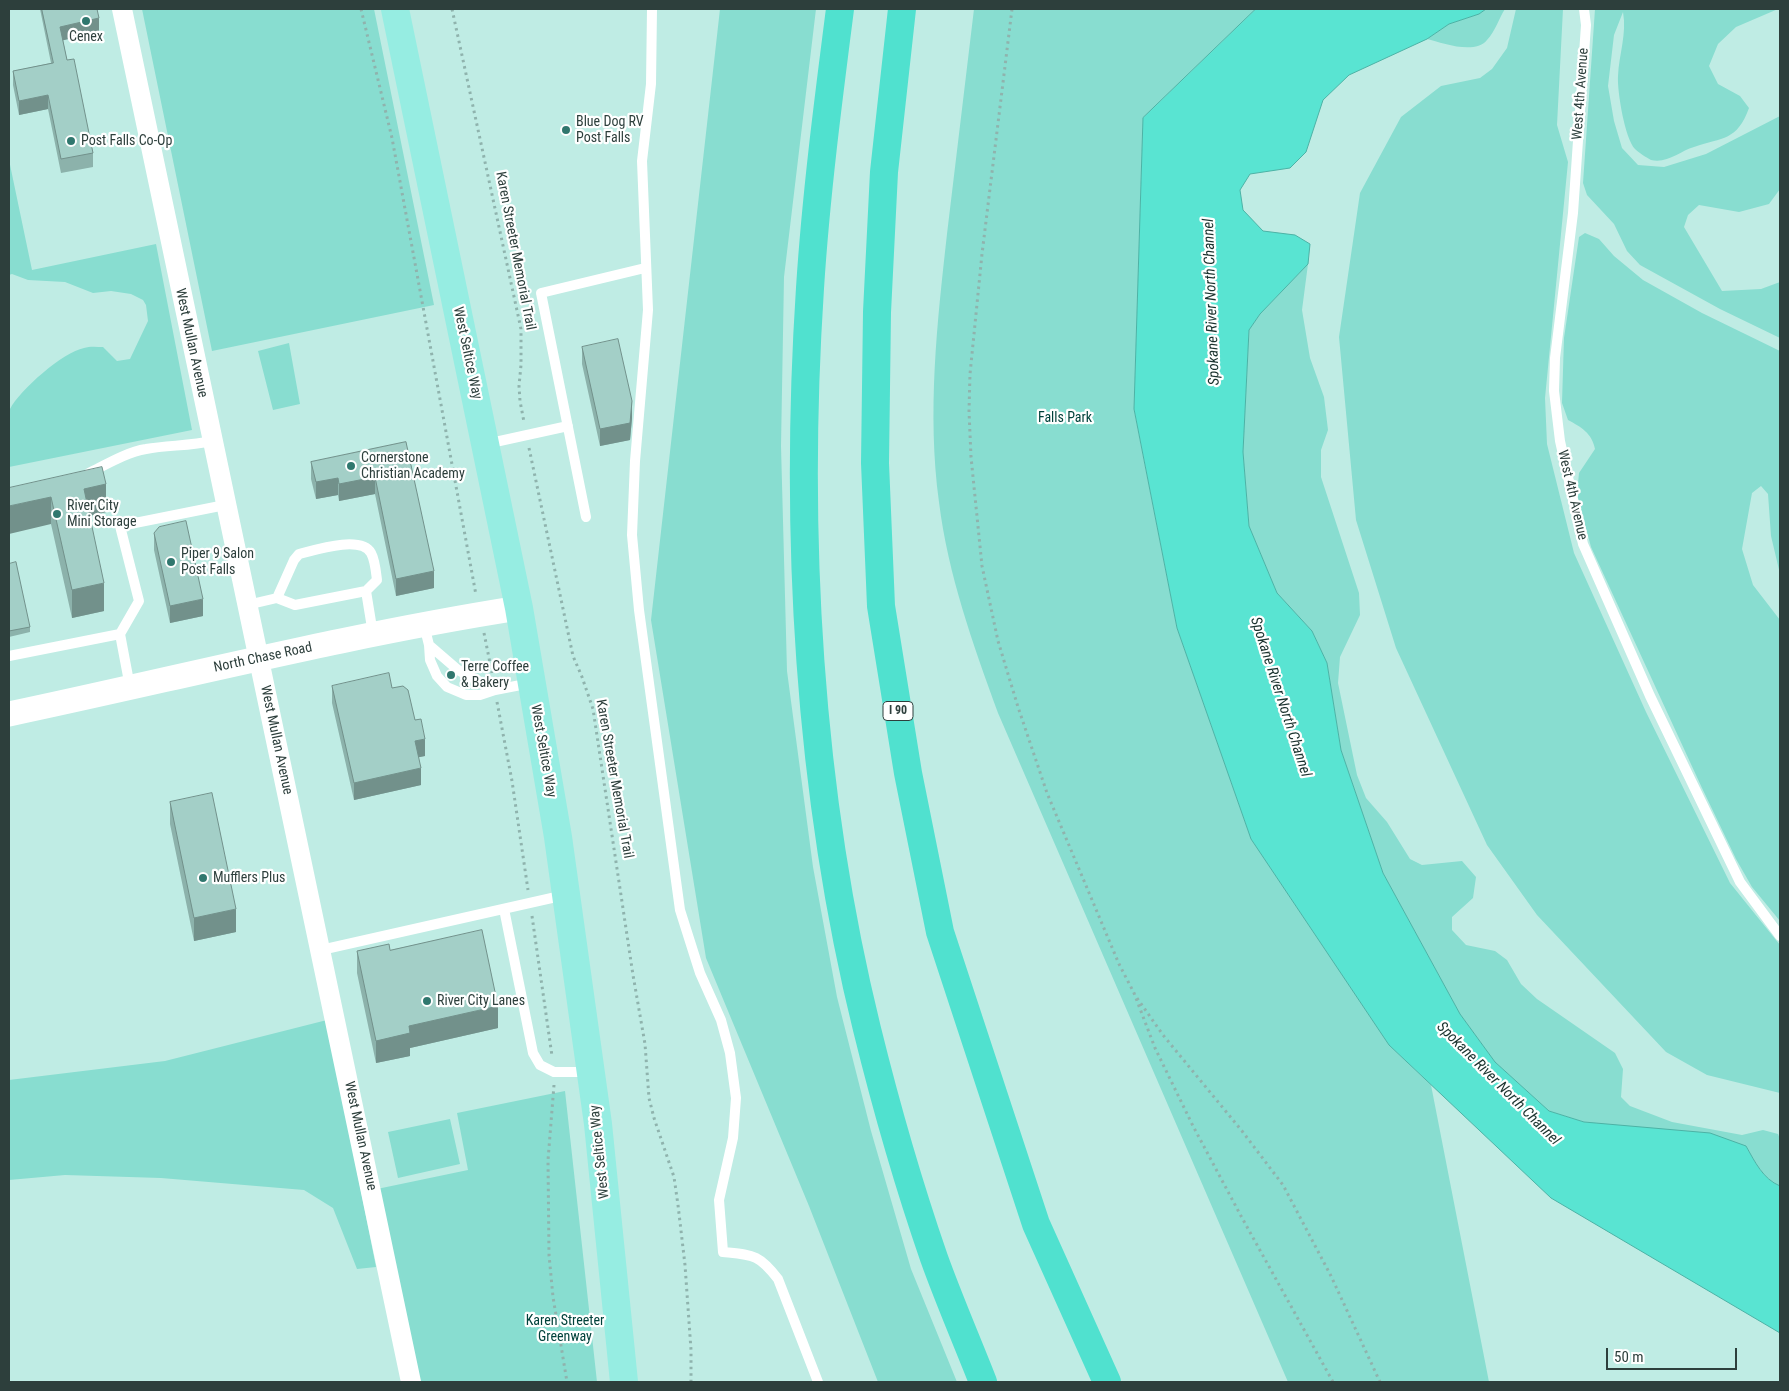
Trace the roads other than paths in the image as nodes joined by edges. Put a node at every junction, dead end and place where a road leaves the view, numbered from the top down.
1 (122, 9) edge
2 (395, 9) edge
3 (652, 9) edge
4 (835, 9) edge
5 (840, 9) edge
6 (902, 9) edge
7 (1584, 9) edge
8 (826, 119) junction
9 (645, 268) junction
10 (568, 426) junction
11 (212, 440) junction
12 (486, 444) junction
13 (78, 480) edge
14 (226, 505) junction
15 (586, 517) dead end
16 (366, 591) junction
17 (276, 598) junction
18 (247, 605) junction
19 (519, 608) junction
20 (120, 634) junction
21 (373, 635) junction
22 (427, 635) junction
23 (9, 656) edge
24 (258, 658) junction
25 (531, 683) junction
26 (130, 688) junction
27 (495, 690) junction
28 (9, 714) edge
29 (566, 895) junction
30 (504, 909) junction
31 (1780, 936) edge
32 (321, 950) junction
33 (591, 1072) junction
34 (411, 1382) edge
35 (624, 1382) edge
36 (818, 1382) edge
37 (983, 1382) edge
38 (1107, 1382) edge

1 - 11 street, West Mullan Avenue
2 - 12 main road, West Seltice Way
3 - 9 lane
4 - 8 highway
5 - 8 highway
6 - 38 highway, I 90
7 - 31 lane, West 4th Avenue
8 - 37 highway
9 - 10 lane
9 - 36 lane
10 - 12 lane
10 - 15 lane
11 - 13 lane
11 - 14 street, West Mullan Avenue
12 - 19 main road, West Seltice Way
14 - 18 street, West Mullan Avenue
14 - 20 lane
16 - 17 lane
16 - 17 lane
16 - 21 lane
17 - 18 lane
18 - 24 street, West Mullan Avenue
19 - 22 street, North Chase Road
19 - 25 main road, West Seltice Way
20 - 23 lane
20 - 26 lane
21 - 22 street, North Chase Road
21 - 24 street, North Chase Road
22 - 27 lane
22 - 27 lane
24 - 26 street, North Chase Road
24 - 32 street, West Mullan Avenue
25 - 27 lane
25 - 29 main road, West Seltice Way
26 - 28 street, North Chase Road
29 - 30 lane
29 - 33 main road, West Seltice Way
30 - 32 lane
30 - 33 lane
32 - 34 street, West Mullan Avenue
33 - 35 main road, West Seltice Way

